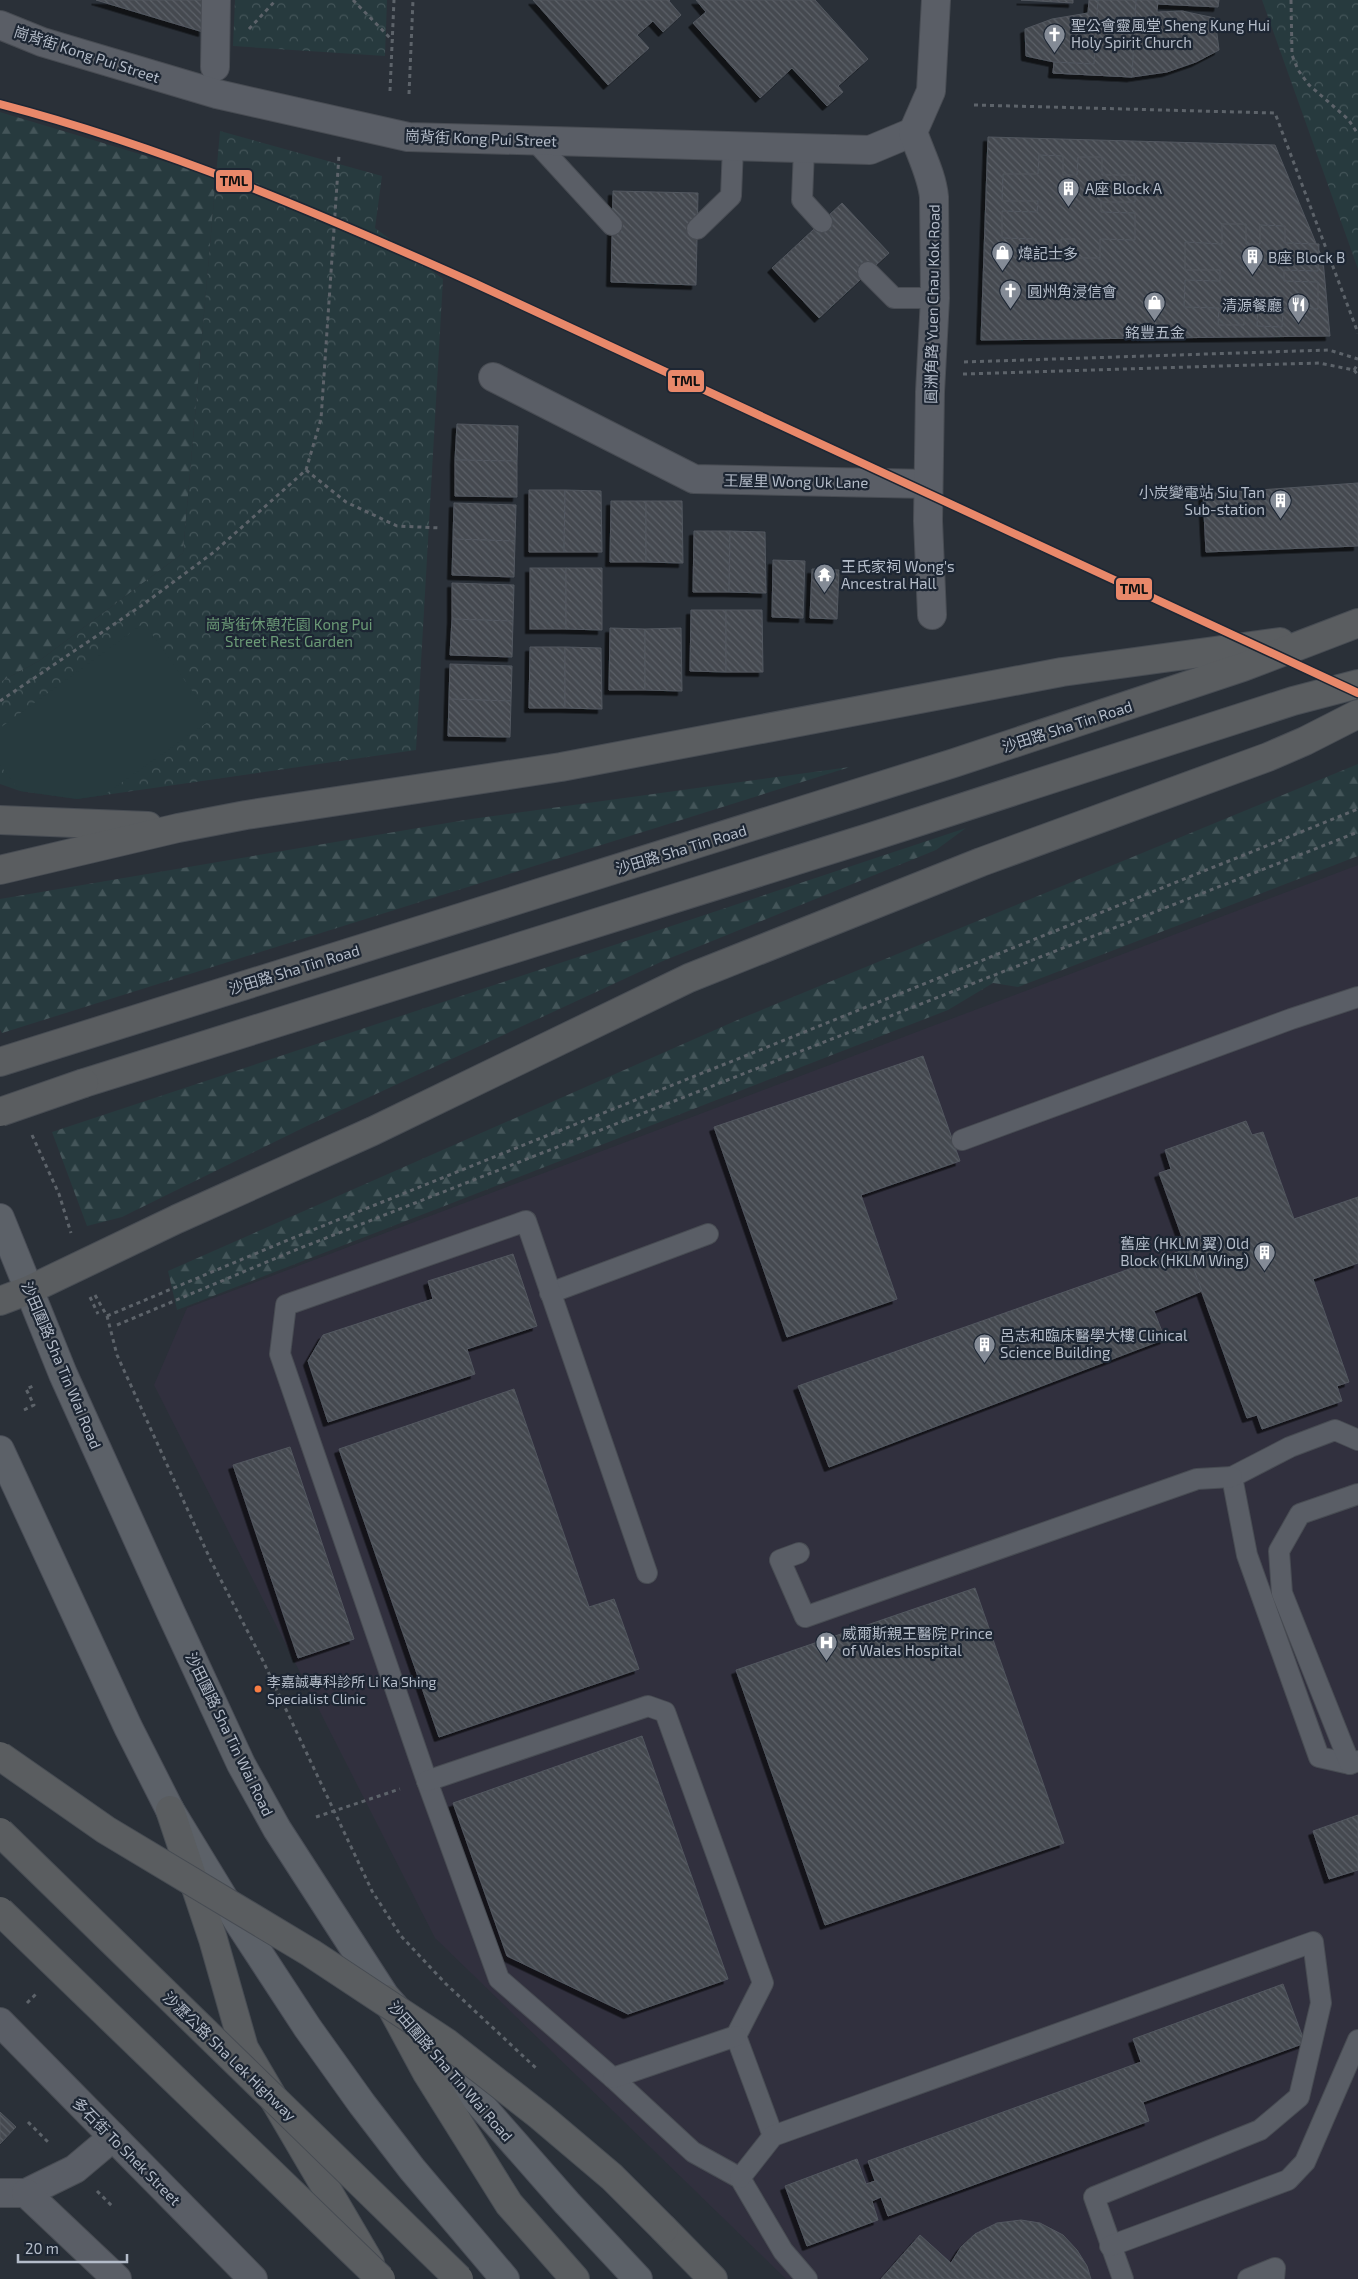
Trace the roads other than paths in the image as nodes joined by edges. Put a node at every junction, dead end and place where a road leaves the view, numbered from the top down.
1 (216, 0) edge
2 (936, 0) edge
3 (0, 25) edge
4 (215, 67) dead end
5 (913, 132) junction
6 (534, 140) junction
7 (733, 146) junction
8 (804, 149) junction
9 (822, 222) dead end
10 (612, 226) dead end
11 (697, 229) dead end
12 (868, 272) dead end
13 (935, 298) junction
14 (493, 377) dead end
15 (928, 484) junction
16 (932, 615) dead end
17 (1349, 627) edge
18 (1358, 684) edge
19 (1358, 714) edge
20 (0, 820) edge
21 (178, 828) junction
22 (0, 870) edge
23 (1358, 997) edge
24 (0, 1062) edge
25 (0, 1112) edge
26 (962, 1140) dead end
27 (0, 1218) edge
28 (708, 1234) dead end
29 (29, 1290) junction
30 (550, 1293) junction
31 (0, 1301) edge
32 (1358, 1440) edge
33 (0, 1450) edge
34 (1232, 1477) junction
35 (1358, 1494) edge
36 (799, 1553) dead end
37 (647, 1573) dead end
38 (0, 1756) edge
39 (1354, 1763) edge
40 (427, 1781) junction
41 (170, 1810) junction
42 (0, 1832) edge
43 (0, 1912) edge
44 (385, 1996) junction
45 (0, 2022) edge
46 (736, 2036) junction
47 (1358, 2040) edge
48 (613, 2078) junction
49 (773, 2136) junction
50 (113, 2137) junction
51 (740, 2178) junction
52 (13, 2193) edge
53 (1110, 2246) junction
54 (117, 2279) edge
55 (253, 2279) edge
56 (380, 2279) edge
57 (459, 2279) edge
58 (505, 2279) edge
59 (575, 2279) edge
60 (638, 2279) edge
61 (713, 2279) edge
62 (807, 2279) edge
63 (1123, 2279) edge
64 (1248, 2279) edge
65 (1274, 2279) edge

1 - 4 street
2 - 5 street
3 - 6 street, 崗背街 Kong Pui Street
5 - 8 street, 崗背街 Kong Pui Street
5 - 13 street, 圓洲角路 Yuen Chau Kok Road
6 - 7 street, 崗背街 Kong Pui Street
6 - 10 lane
7 - 8 street, 崗背街 Kong Pui Street
7 - 11 lane
8 - 9 lane
12 - 13 lane
13 - 15 street, 圓洲角路 Yuen Chau Kok Road
14 - 15 street, 王屋里 Wong Uk Lane
15 - 16 street, 圓洲角路 Yuen Chau Kok Road
17 - 21 highway
17 - 24 highway, 沙田路 Sha Tin Road
18 - 25 highway, bridge
19 - 29 highway
20 - 21 highway
21 - 22 highway
23 - 26 lane
27 - 29 main road, 沙田圍路 Sha Tin Wai Road
28 - 30 lane
29 - 31 highway
29 - 44 main road, 沙田圍路 Sha Tin Wai Road
30 - 37 lane
30 - 40 lane
32 - 34 lane
33 - 41 main road
34 - 36 lane
34 - 39 lane
35 - 39 lane
38 - 61 highway, bridge
40 - 46 lane
40 - 48 lane
41 - 56 highway
41 - 58 main road
42 - 57 highway, 沙瀝公路 Sha Lek Highway, bridge
43 - 56 highway, bridge
44 - 59 highway
44 - 60 main road, 沙田圍路 Sha Tin Wai Road
45 - 50 street, 多石街 To Shek Street
46 - 48 lane
46 - 49 lane
47 - 53 lane
48 - 51 lane
49 - 51 lane
49 - 53 lane
50 - 52 street
50 - 55 street, 多石街 To Shek Street
51 - 62 lane
52 - 54 street
53 - 63 lane
64 - 65 lane

